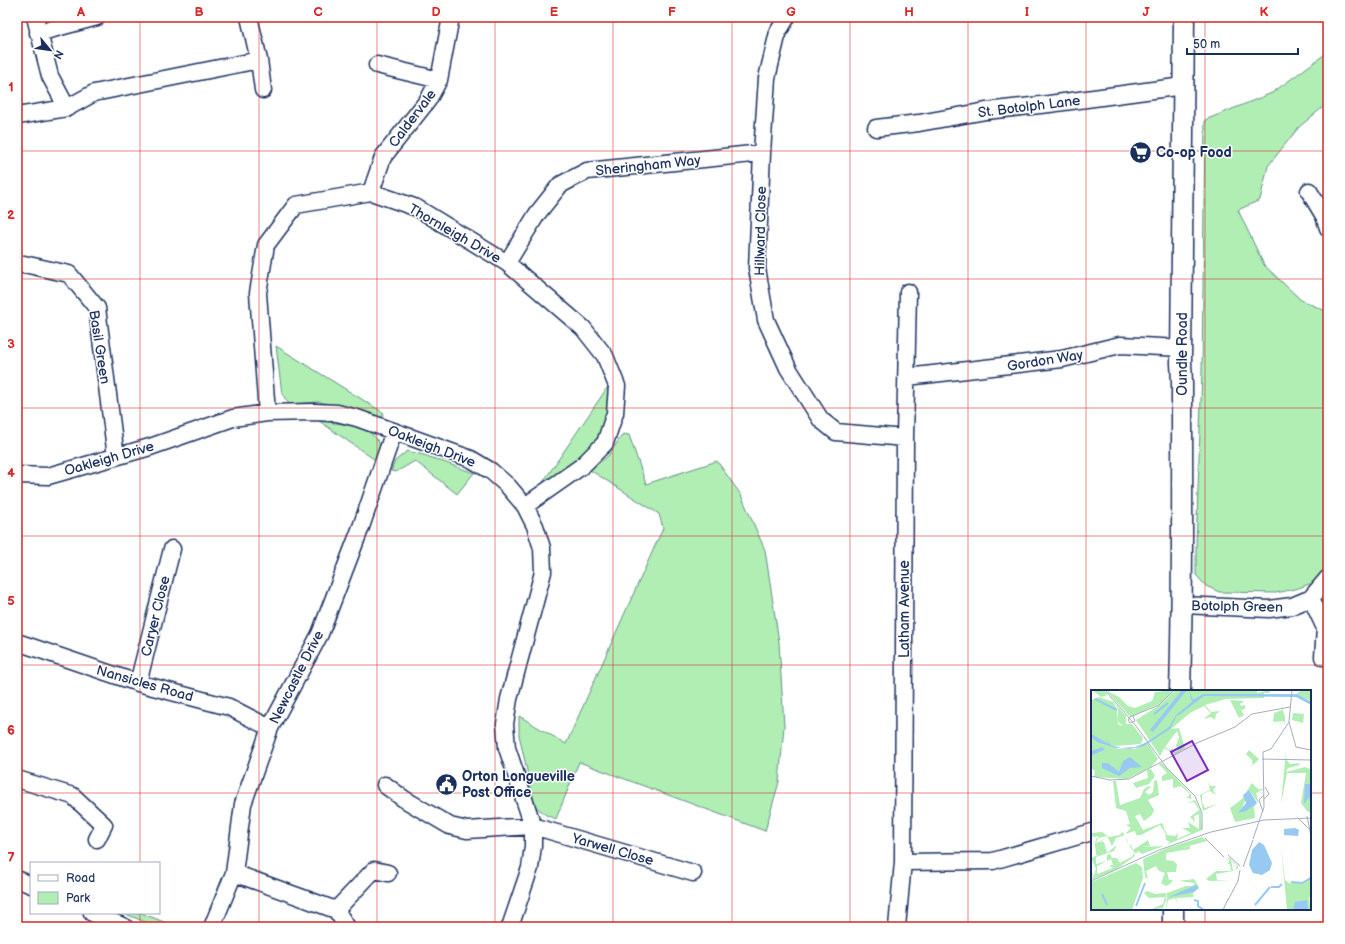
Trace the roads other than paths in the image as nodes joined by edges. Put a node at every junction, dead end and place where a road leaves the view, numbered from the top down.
1 (35, 17) edge
2 (97, 17) edge
3 (249, 17) edge
4 (451, 17) edge
5 (787, 17) edge
6 (1184, 17) edge
7 (38, 33) junction
8 (259, 60) junction
9 (377, 65) dead end
10 (439, 80) junction
11 (1183, 86) junction
12 (263, 90) dead end
13 (67, 108) junction
14 (17, 116) edge
15 (876, 128) dead end
16 (762, 153) junction
17 (1309, 191) dead end
18 (371, 192) junction
19 (1327, 220) edge
20 (507, 264) junction
21 (17, 266) edge
22 (908, 292) dead end
23 (1182, 348) junction
24 (906, 377) junction
25 (267, 413) junction
26 (394, 431) junction
27 (905, 438) junction
28 (116, 457) junction
29 (17, 475) edge
30 (525, 506) junction
31 (172, 549) dead end
32 (1328, 578) edge
33 (1311, 598) junction
34 (1183, 605) junction
35 (17, 642) edge
36 (1323, 657) dead end
37 (138, 683) junction
38 (1180, 690) edge
39 (270, 728) junction
40 (17, 779) edge
41 (385, 785) dead end
42 (533, 826) junction
43 (1091, 832) edge
44 (98, 839) dead end
45 (903, 862) junction
46 (234, 873) junction
47 (693, 873) dead end
48 (388, 874) dead end
49 (17, 879) edge
50 (30, 885) edge
51 (336, 910) junction
52 (1174, 910) edge
53 (94, 914) edge
54 (125, 927) edge
55 (212, 927) edge
56 (347, 927) edge
57 (510, 927) edge
58 (897, 927) edge
59 (1173, 927) edge

1 - 7 street
2 - 7 street
3 - 8 street
4 - 10 street, Caldervale
5 - 16 street, Hillward Close
6 - 11 main road, Oundle Road
7 - 13 street
8 - 12 street
8 - 13 street
9 - 10 street
10 - 18 street, Caldervale
11 - 15 street, St. Botolph Lane
11 - 23 main road, Oundle Road
13 - 14 street
16 - 20 street, Sheringham Way
16 - 27 street, Hillward Close
17 - 19 street
18 - 20 street, Thornleigh Drive
18 - 25 street, Thornleigh Drive
20 - 30 street, Thornleigh Drive
21 - 28 street, Basil Green
22 - 24 street, Latham Avenue
23 - 24 street, Gordon Way
23 - 34 main road, Oundle Road
24 - 27 street, Latham Avenue
25 - 26 street, Oakleigh Drive
25 - 28 street, Oakleigh Drive
26 - 30 street, Oakleigh Drive
26 - 39 street, Newcastle Drive
27 - 45 street, Latham Avenue
28 - 29 street, Oakleigh Drive
30 - 42 street, Oakleigh Drive
31 - 37 street, Caryer Close
32 - 33 street, Botolph Green
33 - 34 street, Botolph Green
33 - 36 street
34 - 38 main road, Oundle Road
35 - 37 street, Nansicles Road
37 - 39 street, Nansicles Road
39 - 46 street, Newcastle Drive
40 - 44 street
41 - 42 street, Yarwell Close
42 - 47 street, Yarwell Close
42 - 57 street, Oakleigh Drive
43 - 45 street
45 - 58 street, Latham Avenue
46 - 51 street
46 - 55 street, Newcastle Drive
48 - 51 street
49 - 50 street
51 - 56 street
52 - 59 main road
53 - 54 street

